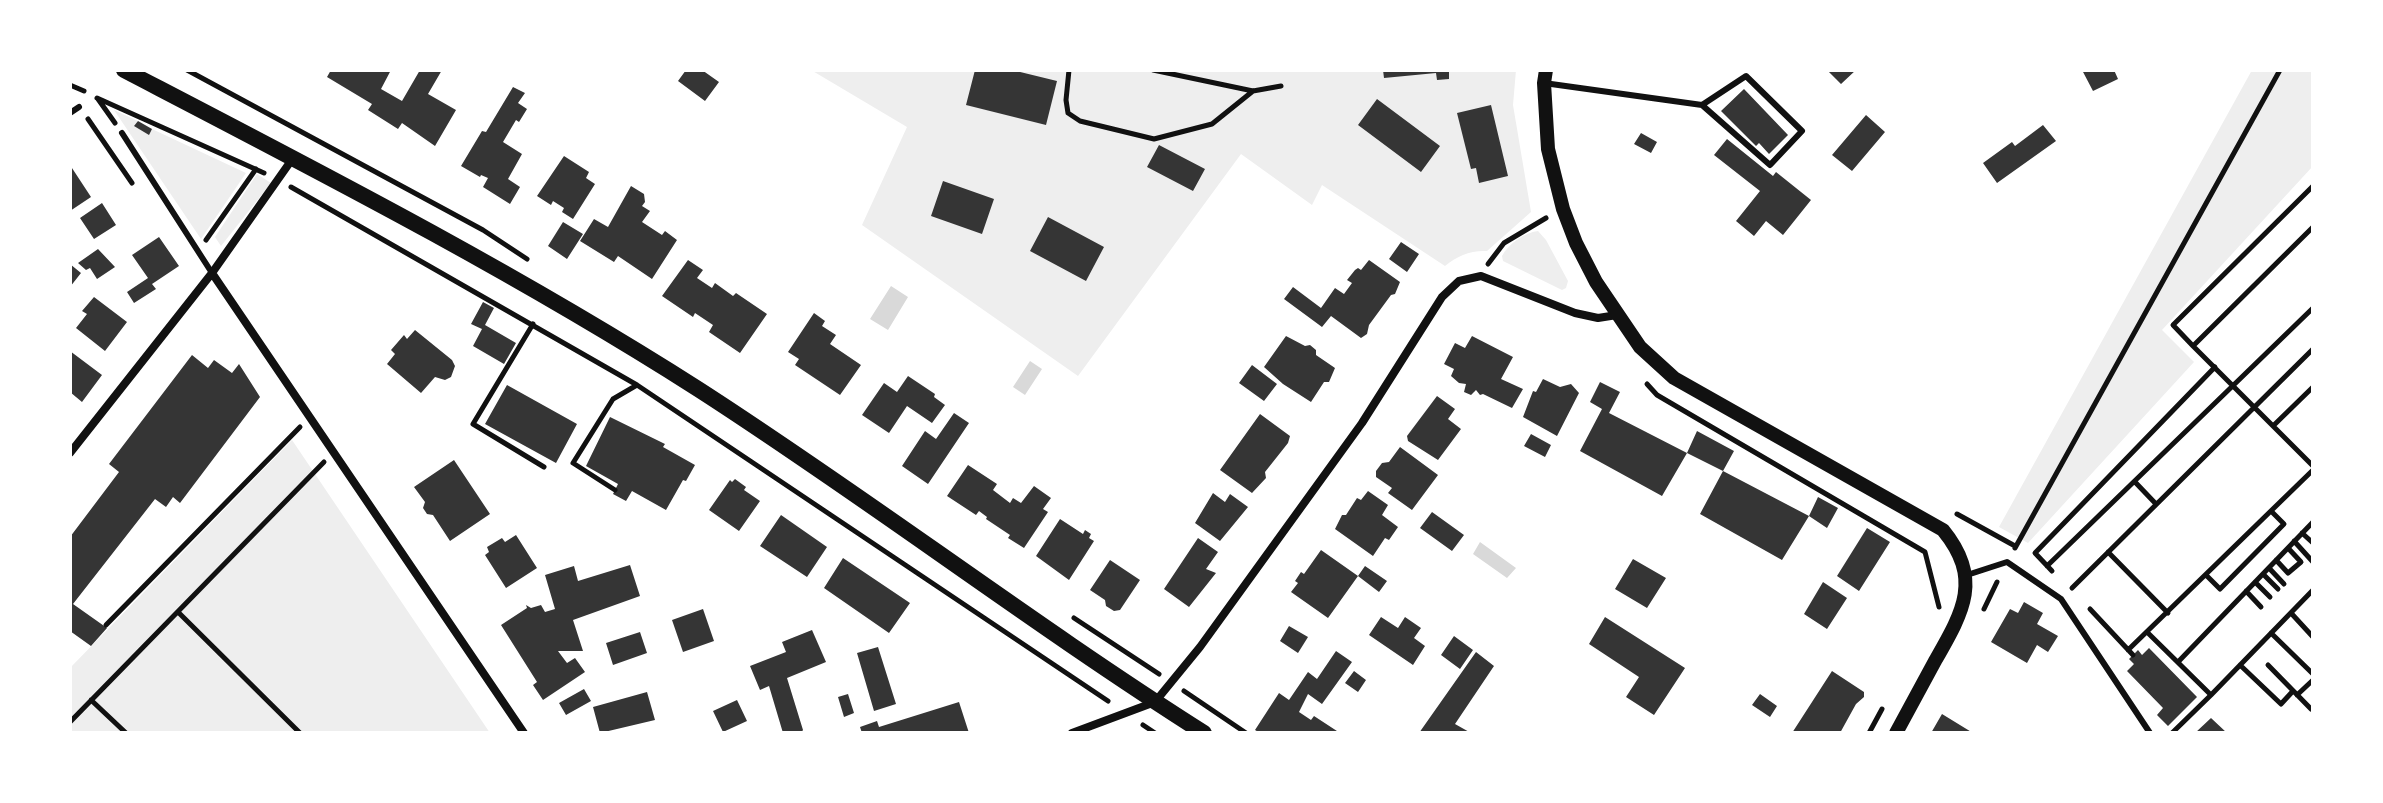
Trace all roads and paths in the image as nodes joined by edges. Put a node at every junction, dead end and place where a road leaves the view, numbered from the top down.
1 (124, 70) edge
2 (1069, 70) edge
3 (1153, 70) edge
4 (2280, 70) edge
5 (1545, 77) edge
6 (1281, 86) dead end
7 (1253, 91) junction
8 (1702, 105) junction
9 (79, 107) dead end
10 (70, 113) edge
11 (122, 133) joint
12 (293, 157) junction
13 (279, 181) junction
14 (2313, 186) edge
15 (1549, 216) dead end
16 (2313, 227) edge
17 (199, 252) junction
18 (1491, 259) dead end
19 (212, 273) junction
20 (2313, 308) edge
21 (1617, 315) junction
22 (533, 324) junction
23 (2193, 346) junction
24 (2313, 349) edge
25 (2215, 367) junction
26 (637, 385) junction
27 (2234, 385) junction
28 (2313, 387) edge
29 (1657, 395) dead end
30 (2254, 406) junction
31 (309, 418) junction
32 (2273, 426) junction
33 (70, 453) edge
34 (544, 467) dead end
35 (2313, 468) edge
36 (314, 470) dead end
37 (2135, 482) junction
38 (615, 490) dead end
39 (2156, 504) junction
40 (1949, 510) dead end
41 (2271, 511) junction
42 (2313, 522) edge
43 (2302, 533) junction
44 (2294, 541) junction
45 (2313, 543) edge
46 (2016, 547) junction
47 (2288, 548) junction
48 (2108, 552) junction
49 (2276, 560) junction
50 (2007, 562) junction
51 (2313, 562) edge
52 (2269, 568) junction
53 (2263, 574) junction
54 (1966, 575) junction
55 (2206, 575) junction
56 (2078, 582) dead end
57 (2255, 582) junction
58 (2284, 584) dead end
59 (2071, 589) dead end
60 (2278, 589) dead end
61 (2313, 590) edge
62 (2246, 591) junction
63 (2270, 597) dead end
64 (2261, 607) dead end
65 (1940, 608) dead end
66 (178, 612) junction
67 (2168, 613) junction
68 (2291, 613) junction
69 (106, 625) dead end
70 (2148, 633) junction
71 (2271, 633) junction
72 (2313, 637) edge
73 (2178, 662) junction
74 (2240, 665) junction
75 (2268, 665) dead end
76 (2313, 677) edge
77 (2295, 693) junction
78 (2211, 695) junction
79 (1889, 698) dead end
80 (91, 700) junction
81 (1155, 702) junction
82 (2313, 707) edge
83 (1124, 713) junction
84 (70, 722) edge
85 (126, 733) edge
86 (300, 733) edge
87 (524, 733) edge
88 (1072, 733) edge
89 (1155, 733) edge
90 (1204, 733) edge
91 (1869, 733) edge
92 (1896, 733) edge
93 (2150, 733) edge
94 (2172, 733) edge

1 - 12 main road
2 - 7 path
3 - 7 path
4 - 46 path
5 - 8 lane
5 - 21 street
6 - 7 path
8 - 8 lane
9 - 10 lane
11 - 17 lane
11 - 17 path
12 - 13 street
12 - 81 main road
13 - 19 street
13 - 22 path
14 - 23 path
15 - 18 path
16 - 23 path
17 - 19 lane
19 - 31 street
19 - 33 street
20 - 27 path
21 - 54 street
21 - 81 street
22 - 26 path
22 - 34 path
23 - 25 path
24 - 30 path
25 - 27 path
25 - 37 path
26 - 38 path
26 - 83 path
27 - 30 path
27 - 37 path
28 - 32 path
29 - 65 path
30 - 32 path
30 - 39 path
31 - 69 path
31 - 87 street
32 - 35 path
35 - 41 path
36 - 66 path
37 - 39 path
39 - 48 path
40 - 46 path
41 - 55 path
41 - 55 path
42 - 43 path
43 - 44 path
43 - 45 path
44 - 47 path
44 - 51 path
46 - 50 path
47 - 49 path
47 - 49 path
48 - 56 path
48 - 67 path
49 - 52 path
50 - 54 lane
50 - 93 lane
52 - 53 path
52 - 58 path
53 - 57 path
53 - 60 path
54 - 92 street
55 - 67 path
57 - 62 path
57 - 63 path
59 - 70 path
61 - 68 path
62 - 64 path
62 - 73 path
66 - 80 path
66 - 86 path
67 - 70 path
68 - 71 path
68 - 72 path
70 - 73 path
71 - 74 path
71 - 76 path
73 - 78 path
74 - 77 path
74 - 78 path
75 - 77 path
76 - 77 path
77 - 82 path
78 - 94 path
79 - 91 path
80 - 84 path
80 - 85 path
81 - 83 street
81 - 90 main road
83 - 88 street
83 - 89 path

